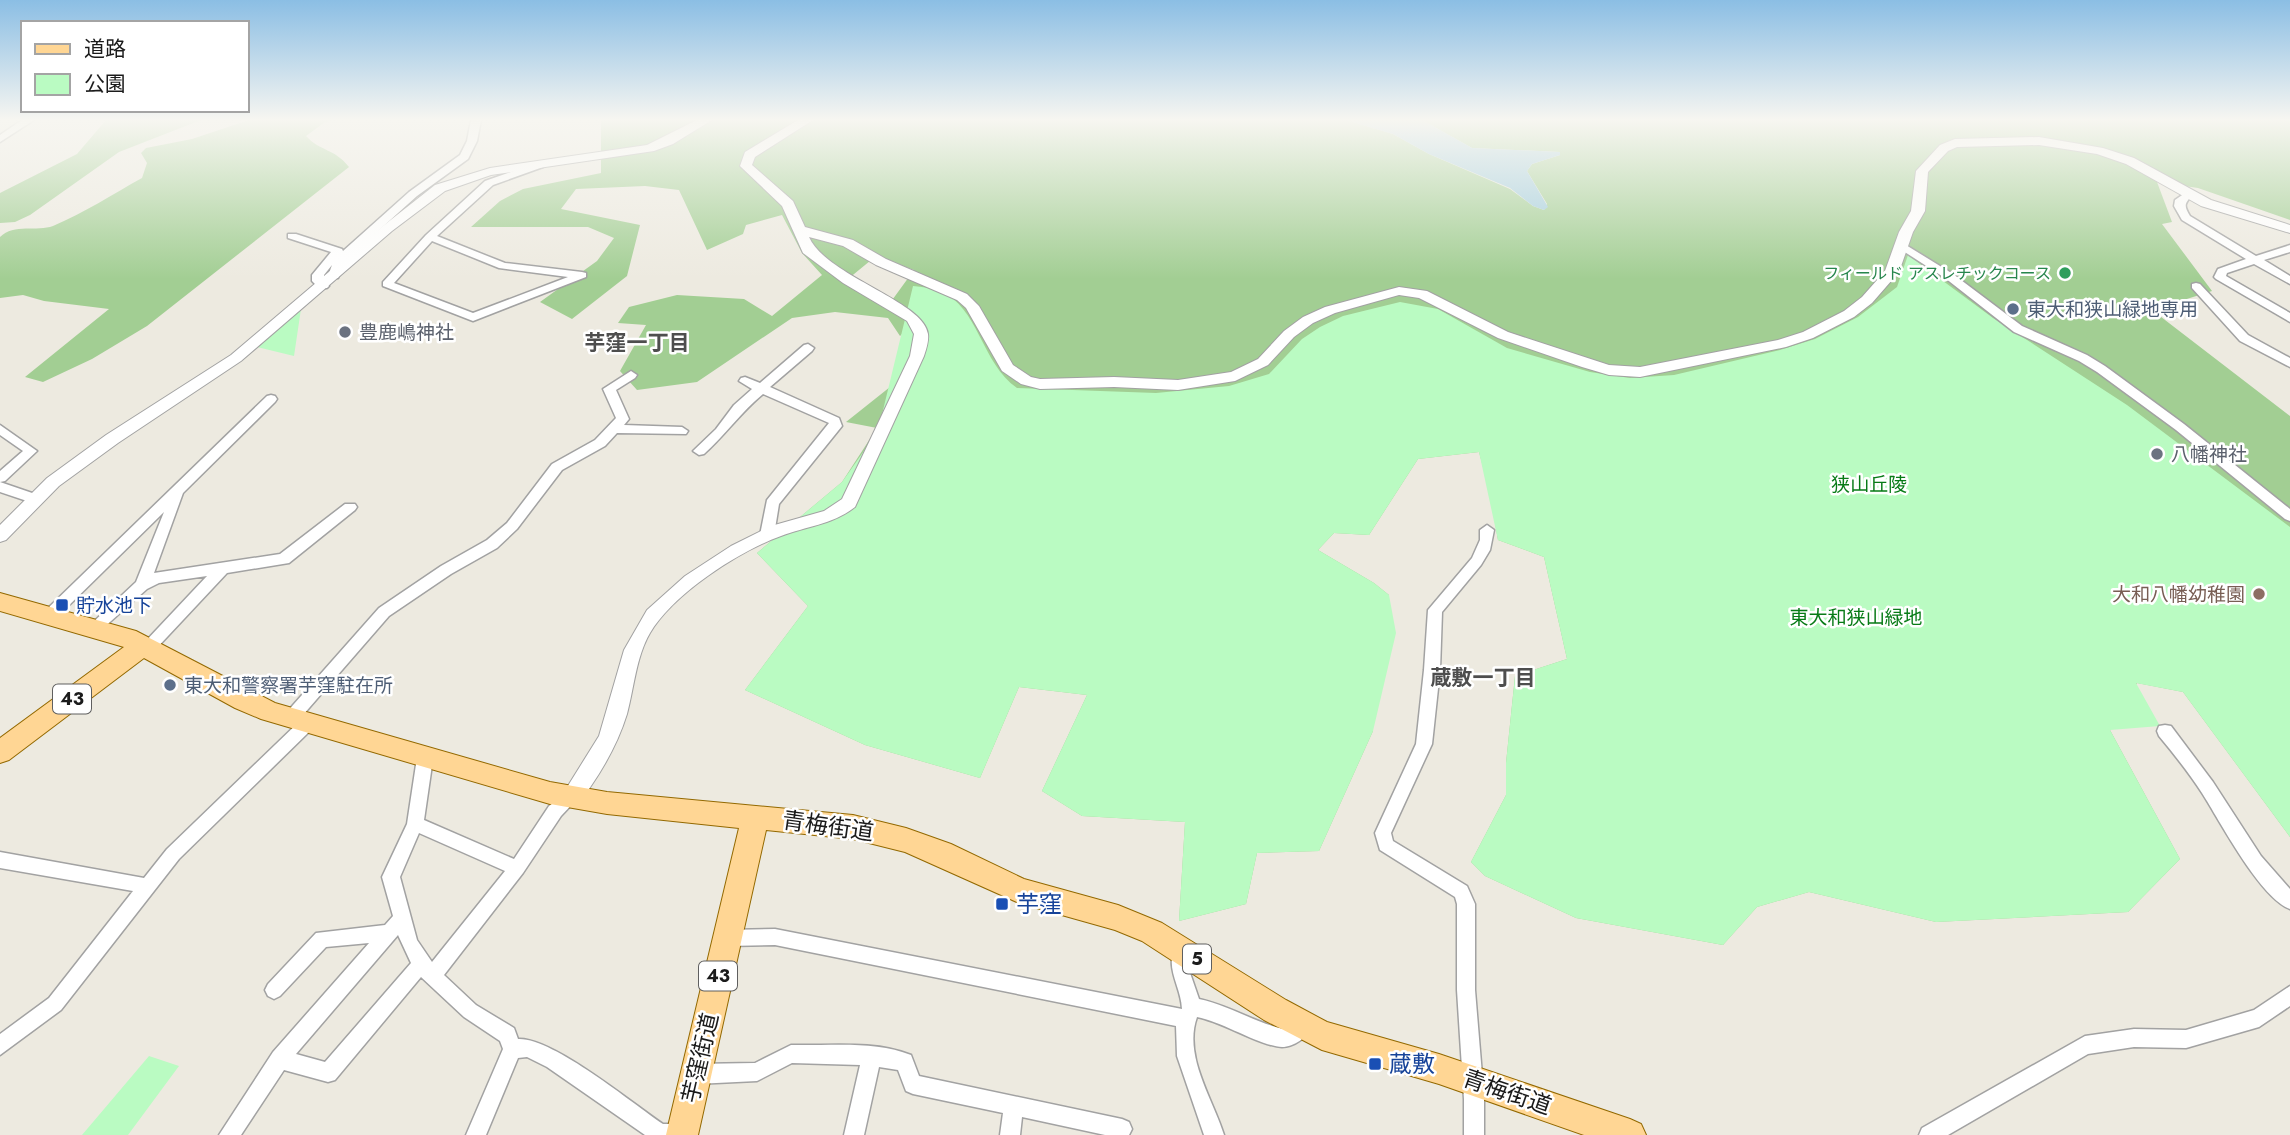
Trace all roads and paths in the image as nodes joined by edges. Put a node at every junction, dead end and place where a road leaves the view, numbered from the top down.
1 (442, 173) edge
2 (493, 173) edge
3 (517, 173) edge
4 (752, 173) edge
5 (1922, 173) edge
6 (2151, 173) edge
7 (2188, 194) junction
8 (2290, 229) edge
9 (800, 230) junction
10 (292, 236) dead end
11 (430, 237) junction
12 (1901, 245) junction
13 (2290, 248) edge
14 (2253, 260) junction
15 (328, 281) junction
16 (2290, 281) edge
17 (2196, 286) dead end
18 (2290, 318) edge
19 (808, 348) dead end
20 (2290, 363) edge
21 (631, 375) dead end
22 (745, 381) dead end
23 (762, 388) junction
24 (271, 400) dead end
25 (0, 429) edge
26 (615, 429) junction
27 (682, 431) dead end
28 (699, 451) dead end
29 (0, 478) edge
30 (0, 487) edge
31 (179, 489) junction
32 (33, 498) junction
33 (350, 507) dead end
34 (2290, 516) edge
35 (1487, 530) dead end
36 (767, 535) junction
37 (0, 536) edge
38 (223, 567) junction
39 (142, 585) junction
40 (0, 602) edge
41 (50, 615) junction
42 (96, 626) junction
43 (146, 647) junction
44 (299, 721) junction
45 (2165, 731) dead end
46 (0, 752) edge
47 (425, 758) junction
48 (571, 797) junction
49 (755, 818) junction
50 (415, 824) junction
51 (0, 860) edge
52 (517, 867) junction
53 (148, 886) junction
54 (2290, 901) edge
55 (402, 918) junction
56 (389, 933) junction
57 (727, 938) junction
58 (1182, 949) junction
59 (427, 970) junction
60 (274, 990) dead end
61 (2290, 995) edge
62 (1189, 1013) junction
63 (1303, 1026) junction
64 (0, 1046) edge
65 (512, 1049) junction
66 (872, 1056) junction
67 (280, 1059) junction
68 (696, 1074) junction
69 (1471, 1079) junction
70 (1014, 1105) junction
71 (1122, 1129) dead end
72 (229, 1135) edge
73 (476, 1135) edge
74 (682, 1135) edge
75 (854, 1135) edge
76 (1010, 1135) edge
77 (1214, 1135) edge
78 (1474, 1135) edge
79 (1630, 1135) edge
80 (1928, 1135) edge

1 - 15 street
2 - 15 street
3 - 11 street
4 - 9 street
5 - 12 street
6 - 7 street
7 - 8 street
7 - 14 street
9 - 12 street
9 - 36 street
10 - 15 street
11 - 11 street
12 - 34 street
13 - 14 street
14 - 16 street
14 - 18 street
15 - 32 street
17 - 20 street
19 - 23 street
21 - 26 street
22 - 23 street
23 - 28 street
23 - 36 street
24 - 31 street
25 - 29 street
26 - 27 street
26 - 44 street
30 - 32 street
31 - 39 street
31 - 41 street
32 - 37 street
33 - 38 street
35 - 69 street
36 - 48 street
38 - 39 street
38 - 43 street
39 - 42 street
40 - 41 main road, 青梅街道 / 5
41 - 42 main road, 青梅街道 / 5
42 - 43 main road, 青梅街道 / 5
43 - 44 main road, 青梅街道 / 5
43 - 46 main road, 43
44 - 47 main road, 青梅街道 / 5
44 - 53 street
45 - 54 street
47 - 48 main road, 青梅街道 / 5
47 - 50 street
48 - 49 main road, 青梅街道 / 5
48 - 52 street
49 - 57 main road, 芋窪街道 / 43
49 - 58 main road, 青梅街道 / 5
50 - 52 street
50 - 55 street
51 - 53 street
52 - 59 street
53 - 64 street
55 - 56 street
55 - 59 street
56 - 60 street
56 - 67 street
57 - 62 street
57 - 68 main road, 芋窪街道 / 43
58 - 62 street
58 - 63 main road, 青梅街道 / 5
59 - 65 street
59 - 67 street
61 - 80 street
62 - 63 street
62 - 77 street
63 - 69 main road, 青梅街道 / 5
65 - 73 street
65 - 74 street
66 - 68 street
66 - 70 street
66 - 75 street
67 - 72 street
68 - 74 main road, 芋窪街道 / 43
69 - 78 street
69 - 79 main road, 青梅街道 / 5
70 - 71 street
70 - 76 street

